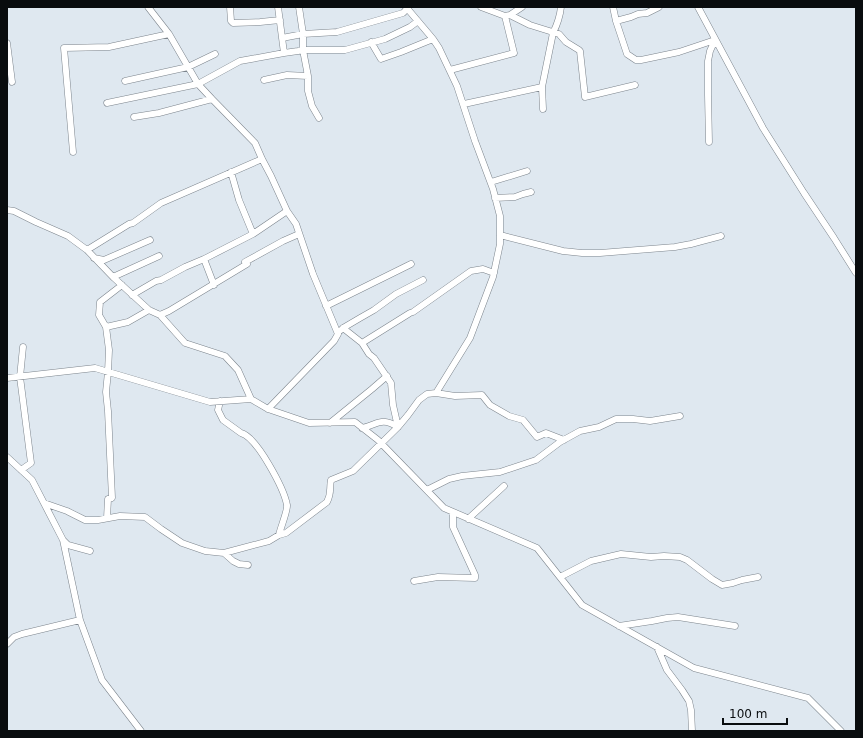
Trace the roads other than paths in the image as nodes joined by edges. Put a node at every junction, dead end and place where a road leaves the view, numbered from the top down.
1 (148, 7) edge
2 (230, 7) edge
3 (278, 7) edge
4 (299, 7) edge
5 (482, 7) edge
6 (522, 7) edge
7 (561, 7) edge
8 (613, 7) edge
9 (659, 7) edge
10 (698, 7) edge
11 (406, 8) edge
12 (507, 15) junction
13 (280, 20) junction
14 (418, 21) junction
15 (616, 21) junction
16 (553, 33) junction
17 (169, 34) junction
18 (303, 34) junction
19 (282, 38) junction
20 (433, 39) junction
21 (716, 40) junction
22 (371, 42) junction
23 (7, 43) edge
24 (303, 50) junction
25 (284, 53) junction
26 (216, 54) dead end
27 (188, 67) junction
28 (450, 70) junction
29 (308, 76) junction
30 (264, 80) dead end
31 (125, 81) dead end
32 (12, 82) dead end
33 (198, 84) junction
34 (635, 85) dead end
35 (542, 87) junction
36 (212, 99) junction
37 (107, 102) dead end
38 (464, 104) junction
39 (543, 109) dead end
40 (134, 117) dead end
41 (319, 118) dead end
42 (709, 142) dead end
43 (73, 152) dead end
44 (262, 159) junction
45 (527, 170) dead end
46 (231, 172) junction
47 (491, 182) junction
48 (532, 192) dead end
49 (495, 198) junction
50 (7, 210) edge
51 (287, 211) junction
52 (253, 234) junction
53 (300, 234) junction
54 (500, 235) junction
55 (721, 236) dead end
56 (150, 240) dead end
57 (87, 250) junction
58 (158, 256) dead end
59 (94, 258) junction
60 (204, 259) junction
61 (411, 264) dead end
62 (494, 273) junction
63 (856, 273) edge
64 (113, 277) junction
65 (423, 280) dead end
66 (122, 284) junction
67 (214, 285) junction
68 (132, 295) junction
69 (326, 306) junction
70 (148, 310) junction
71 (160, 315) junction
72 (106, 327) junction
73 (343, 328) junction
74 (338, 334) junction
75 (362, 343) junction
76 (23, 348) dead end
77 (108, 372) junction
78 (387, 376) junction
79 (8, 377) edge
80 (20, 377) junction
81 (436, 393) junction
82 (251, 399) junction
83 (220, 402) junction
84 (268, 409) junction
85 (680, 416) dead end
86 (330, 423) junction
87 (398, 427) junction
88 (362, 428) junction
89 (564, 440) junction
90 (381, 443) junction
91 (7, 457) edge
92 (22, 470) junction
93 (504, 486) dead end
94 (427, 490) junction
95 (44, 503) junction
96 (453, 512) junction
97 (107, 518) junction
98 (468, 519) junction
99 (278, 535) junction
100 (63, 540) junction
101 (90, 552) dead end
102 (224, 553) junction
103 (248, 566) dead end
104 (560, 577) junction
105 (758, 577) dead end
106 (414, 581) dead end
107 (80, 620) junction
108 (619, 626) junction
109 (735, 626) dead end
110 (7, 644) edge
111 (657, 647) junction
112 (141, 731) edge
113 (692, 731) edge
114 (841, 731) edge

1 - 17 street
2 - 13 street
3 - 13 street
4 - 18 street
5 - 12 street
6 - 12 street
7 - 16 street
8 - 15 street
9 - 15 street
10 - 21 street
11 - 14 street
11 - 18 street
12 - 16 street
12 - 28 street
13 - 19 street
14 - 20 street
14 - 22 street
15 - 21 street
16 - 34 street
16 - 35 street
17 - 27 street
17 - 43 street
18 - 19 street
18 - 24 street
19 - 25 street
20 - 22 street
20 - 28 street
21 - 42 street
21 - 63 street
22 - 24 street
23 - 32 street
24 - 25 street
24 - 29 street
25 - 33 street
26 - 27 street
27 - 31 street
27 - 33 street
28 - 38 street
29 - 30 street
29 - 41 street
33 - 36 street
33 - 37 street
35 - 38 street
35 - 39 street
36 - 40 street
36 - 44 street
38 - 47 street
44 - 46 street
44 - 51 street
45 - 47 street
46 - 52 street
46 - 57 street
47 - 49 street
48 - 49 street
49 - 54 street
50 - 57 street
51 - 52 street
51 - 53 street
52 - 60 street
53 - 67 street
53 - 69 street
54 - 55 street
54 - 62 street
56 - 59 street
57 - 59 street
58 - 64 street
59 - 64 street
60 - 67 street
60 - 68 street
61 - 69 street
62 - 75 street
62 - 81 street
64 - 66 street
65 - 73 street
66 - 68 street
66 - 72 street
67 - 71 street
68 - 70 street
69 - 74 street
70 - 71 street
70 - 72 street
71 - 82 street
72 - 77 street
73 - 74 street
73 - 75 street
74 - 84 street
75 - 78 street
76 - 80 street
77 - 80 street
77 - 83 street
77 - 97 street
78 - 86 street
78 - 87 street
79 - 80 street
80 - 92 street
81 - 87 street
81 - 89 street
82 - 83 street
82 - 84 street
83 - 99 street
84 - 86 street
85 - 89 street
86 - 88 street
87 - 88 street
87 - 90 street
88 - 90 street
89 - 94 street
90 - 94 street
90 - 99 street
91 - 92 street
92 - 95 street
93 - 98 street
94 - 96 street
95 - 97 street
95 - 100 street
96 - 98 street
96 - 106 street
97 - 102 street
98 - 104 street
99 - 102 street
100 - 101 street
100 - 107 street
102 - 103 street
104 - 105 street
104 - 108 street
107 - 110 street
107 - 112 street
108 - 109 street
108 - 111 street
111 - 113 street
111 - 114 street

